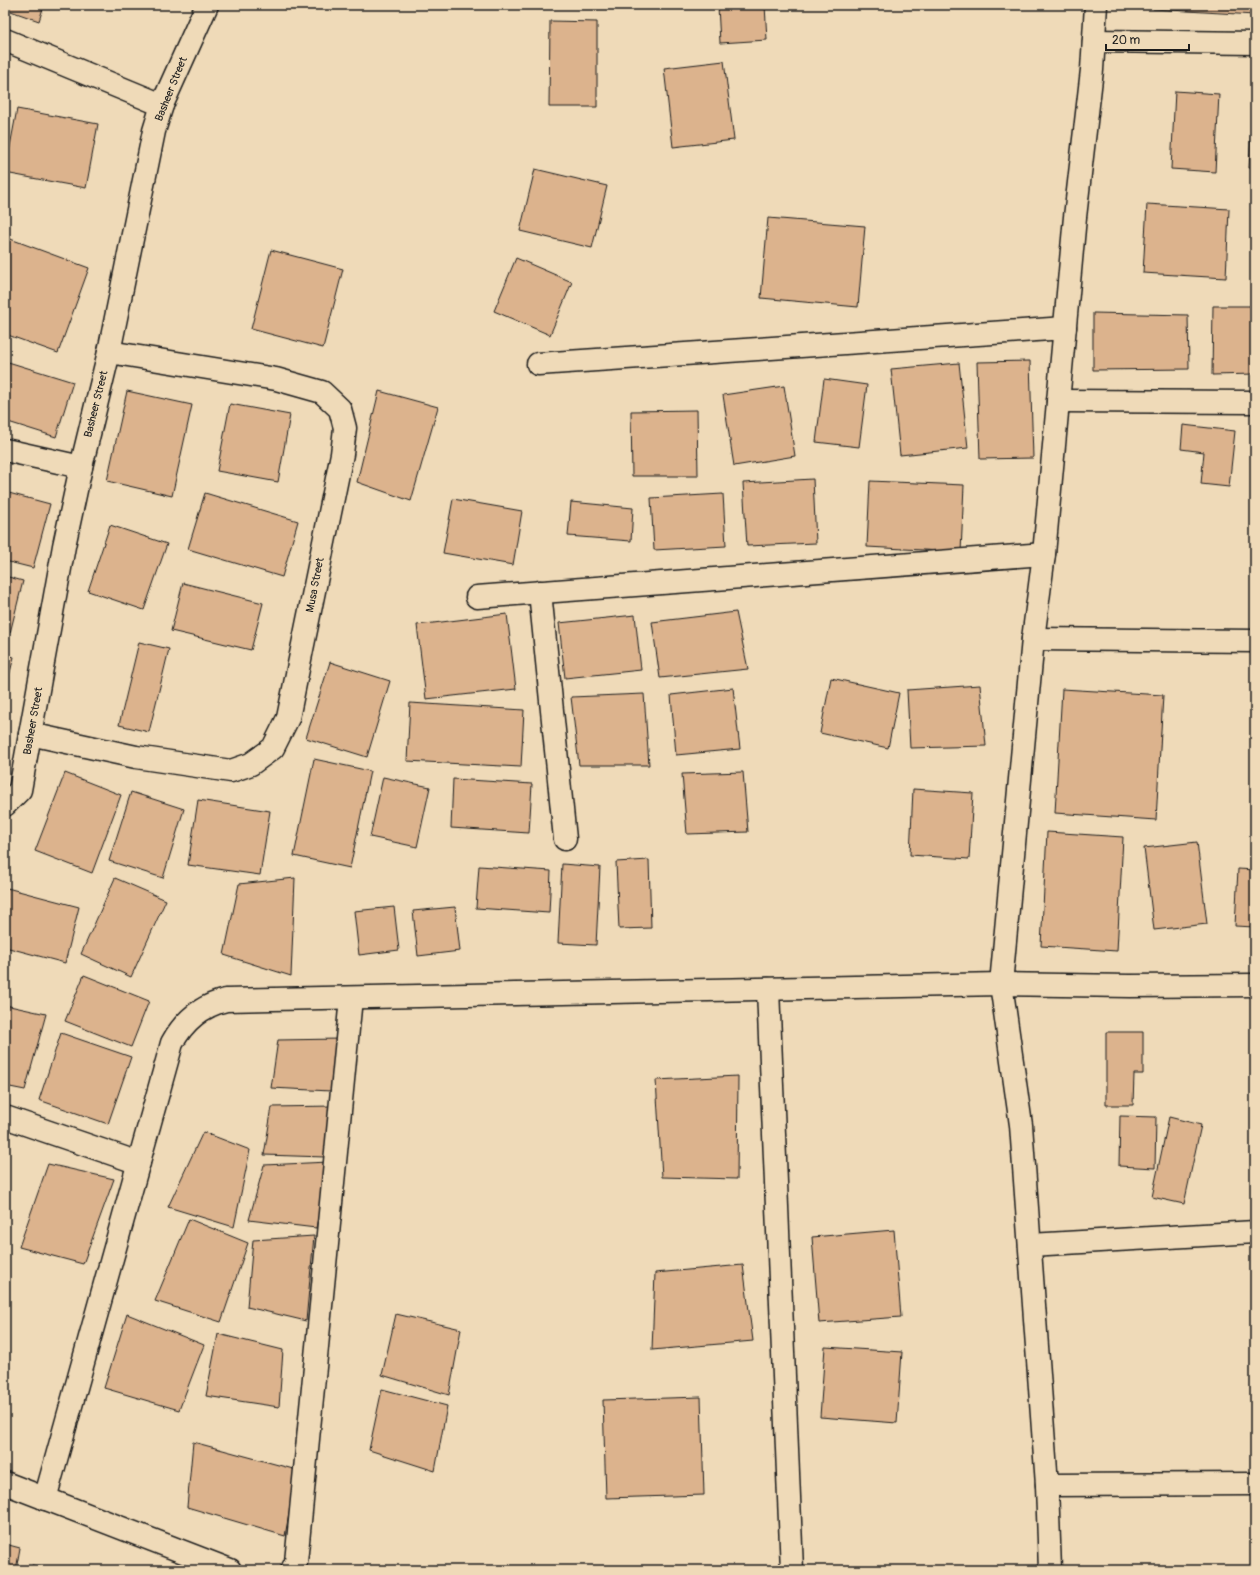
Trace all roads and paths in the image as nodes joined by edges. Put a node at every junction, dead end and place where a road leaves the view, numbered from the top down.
1 (207, 5) edge
2 (1096, 5) edge
3 (5, 40) edge
4 (1094, 41) junction
5 (1255, 43) edge
6 (162, 105) junction
7 (1065, 328) junction
8 (109, 352) junction
9 (538, 364) dead end
10 (1058, 401) junction
11 (1255, 402) edge
12 (5, 450) edge
13 (81, 468) junction
14 (1044, 554) junction
15 (540, 592) junction
16 (477, 597) dead end
17 (1033, 639) junction
18 (1255, 641) edge
19 (30, 734) junction
20 (5, 805) edge
21 (565, 839) dead end
22 (1001, 984) junction
23 (1255, 985) edge
24 (768, 989) junction
25 (351, 998) junction
26 (5, 1117) edge
27 (138, 1163) junction
28 (1255, 1232) edge
29 (1030, 1245) junction
30 (5, 1484) edge
31 (1255, 1484) edge
32 (1047, 1485) junction
33 (45, 1499) junction
34 (230, 1570) edge
35 (292, 1570) edge
36 (792, 1570) edge
37 (1050, 1570) edge

1 - 6 street, Basheer Street
2 - 4 street
3 - 6 street
4 - 5 street
4 - 7 street
6 - 8 street, Basheer Street
7 - 9 street
7 - 10 street
8 - 13 street, Basheer Street
8 - 19 street, Musa Street
10 - 11 street
10 - 14 street
12 - 13 street
13 - 19 street, Basheer Street
14 - 15 street
14 - 17 street
15 - 16 street
15 - 21 street
17 - 18 street
17 - 22 street
19 - 20 street, Basheer Street
22 - 23 street
22 - 24 street
22 - 29 street
24 - 25 street
24 - 36 street
25 - 27 street
25 - 35 street
26 - 27 street
27 - 33 street
28 - 29 street
29 - 32 street
30 - 33 street
31 - 32 street
32 - 37 street
33 - 34 street

